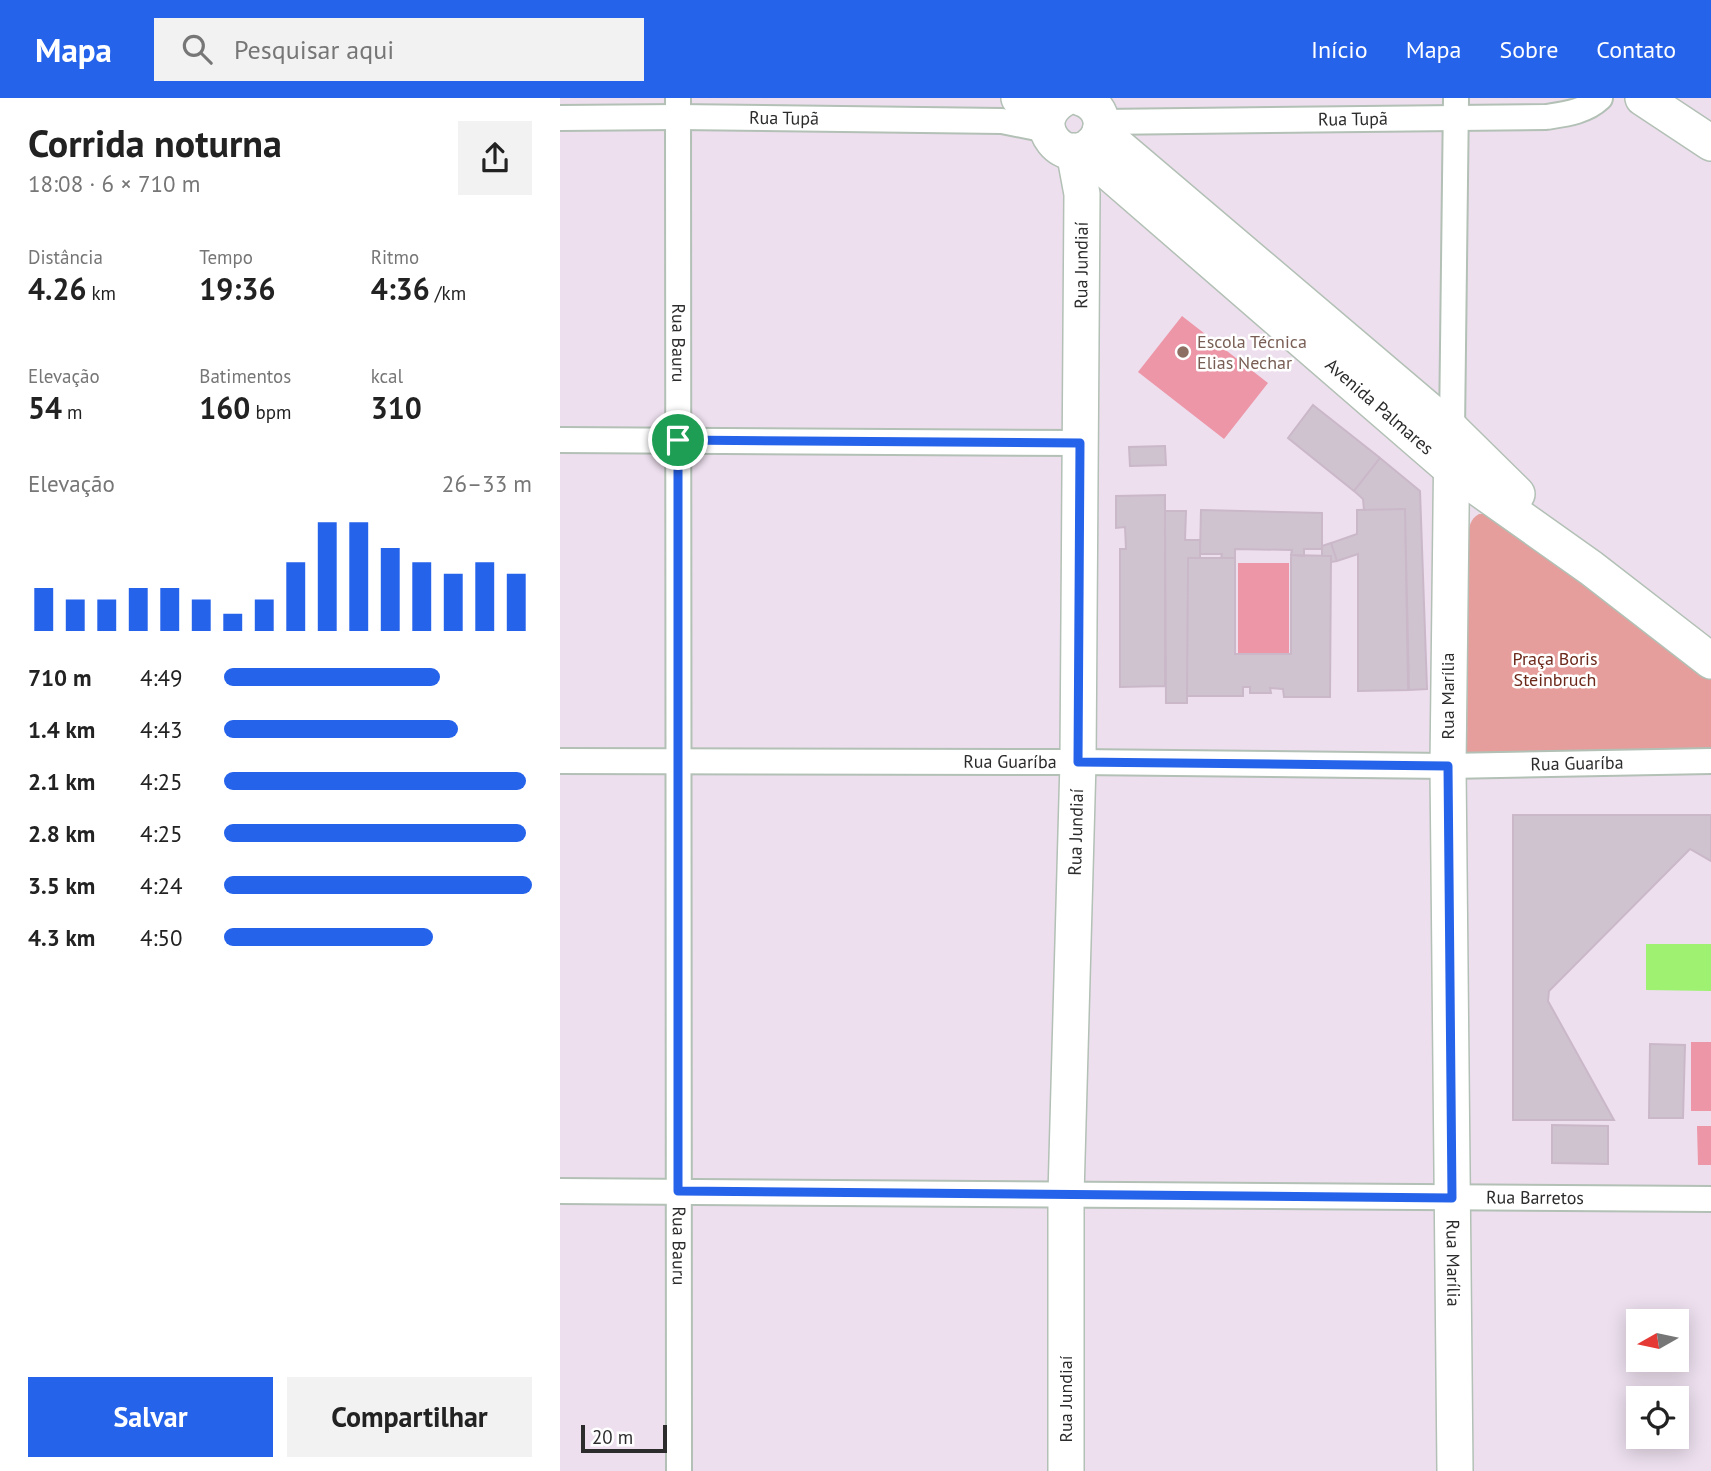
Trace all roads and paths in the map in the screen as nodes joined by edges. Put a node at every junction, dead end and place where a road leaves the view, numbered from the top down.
1 (1019, 98) edge
2 (1600, 98) edge
3 (1643, 98) edge
4 (678, 107) edge
5 (1456, 108) edge
6 (1075, 116) edge
7 (560, 118) edge
8 (1711, 143) edge
9 (1451, 430) junction
10 (560, 440) edge
11 (678, 440) junction
12 (1080, 443) junction
13 (1450, 468) junction
14 (1591, 568) junction
15 (1711, 661) edge
16 (560, 761) edge
17 (679, 761) junction
18 (1711, 761) edge
19 (1078, 762) junction
20 (1448, 766) junction
21 (560, 1191) edge
22 (678, 1191) junction
23 (1066, 1195) junction
24 (1452, 1198) junction
25 (1711, 1199) edge
26 (679, 1471) edge
27 (1066, 1471) edge
28 (1455, 1471) edge

1 - 6 street, Avenida Palmares
2 - 5 street, Rua Tupã
3 - 8 street
4 - 6 street, Rua Tupã
4 - 7 street, Rua Tupã
4 - 11 street, Rua Bauru
5 - 6 street, Rua Tupã
5 - 9 street
6 - 9 street, Avenida Palmares
6 - 12 street, Rua Jundiaí
6 - 13 street, Avenida Palmares
9 - 13 street, Rua Marília
9 - 14 street, Avenida Palmares
10 - 11 street
11 - 12 street
11 - 17 street, Rua Bauru
12 - 19 street, Rua Jundiaí
13 - 14 street, Avenida Palmares
13 - 20 street, Rua Marília
14 - 15 street, Avenida Palmares
16 - 17 street, Rua Guaríba
17 - 19 street, Rua Guaríba
17 - 22 street, Rua Bauru
18 - 20 street, Rua Guaríba
19 - 20 street, Rua Guaríba
19 - 23 street, Rua Jundiaí
20 - 24 street, Rua Marília
21 - 22 street, Rua Barretos
22 - 23 street, Rua Barretos
22 - 26 street, Rua Bauru
23 - 24 street, Rua Barretos
23 - 27 street, Rua Jundiaí
24 - 25 street, Rua Barretos
24 - 28 street, Rua Marília

